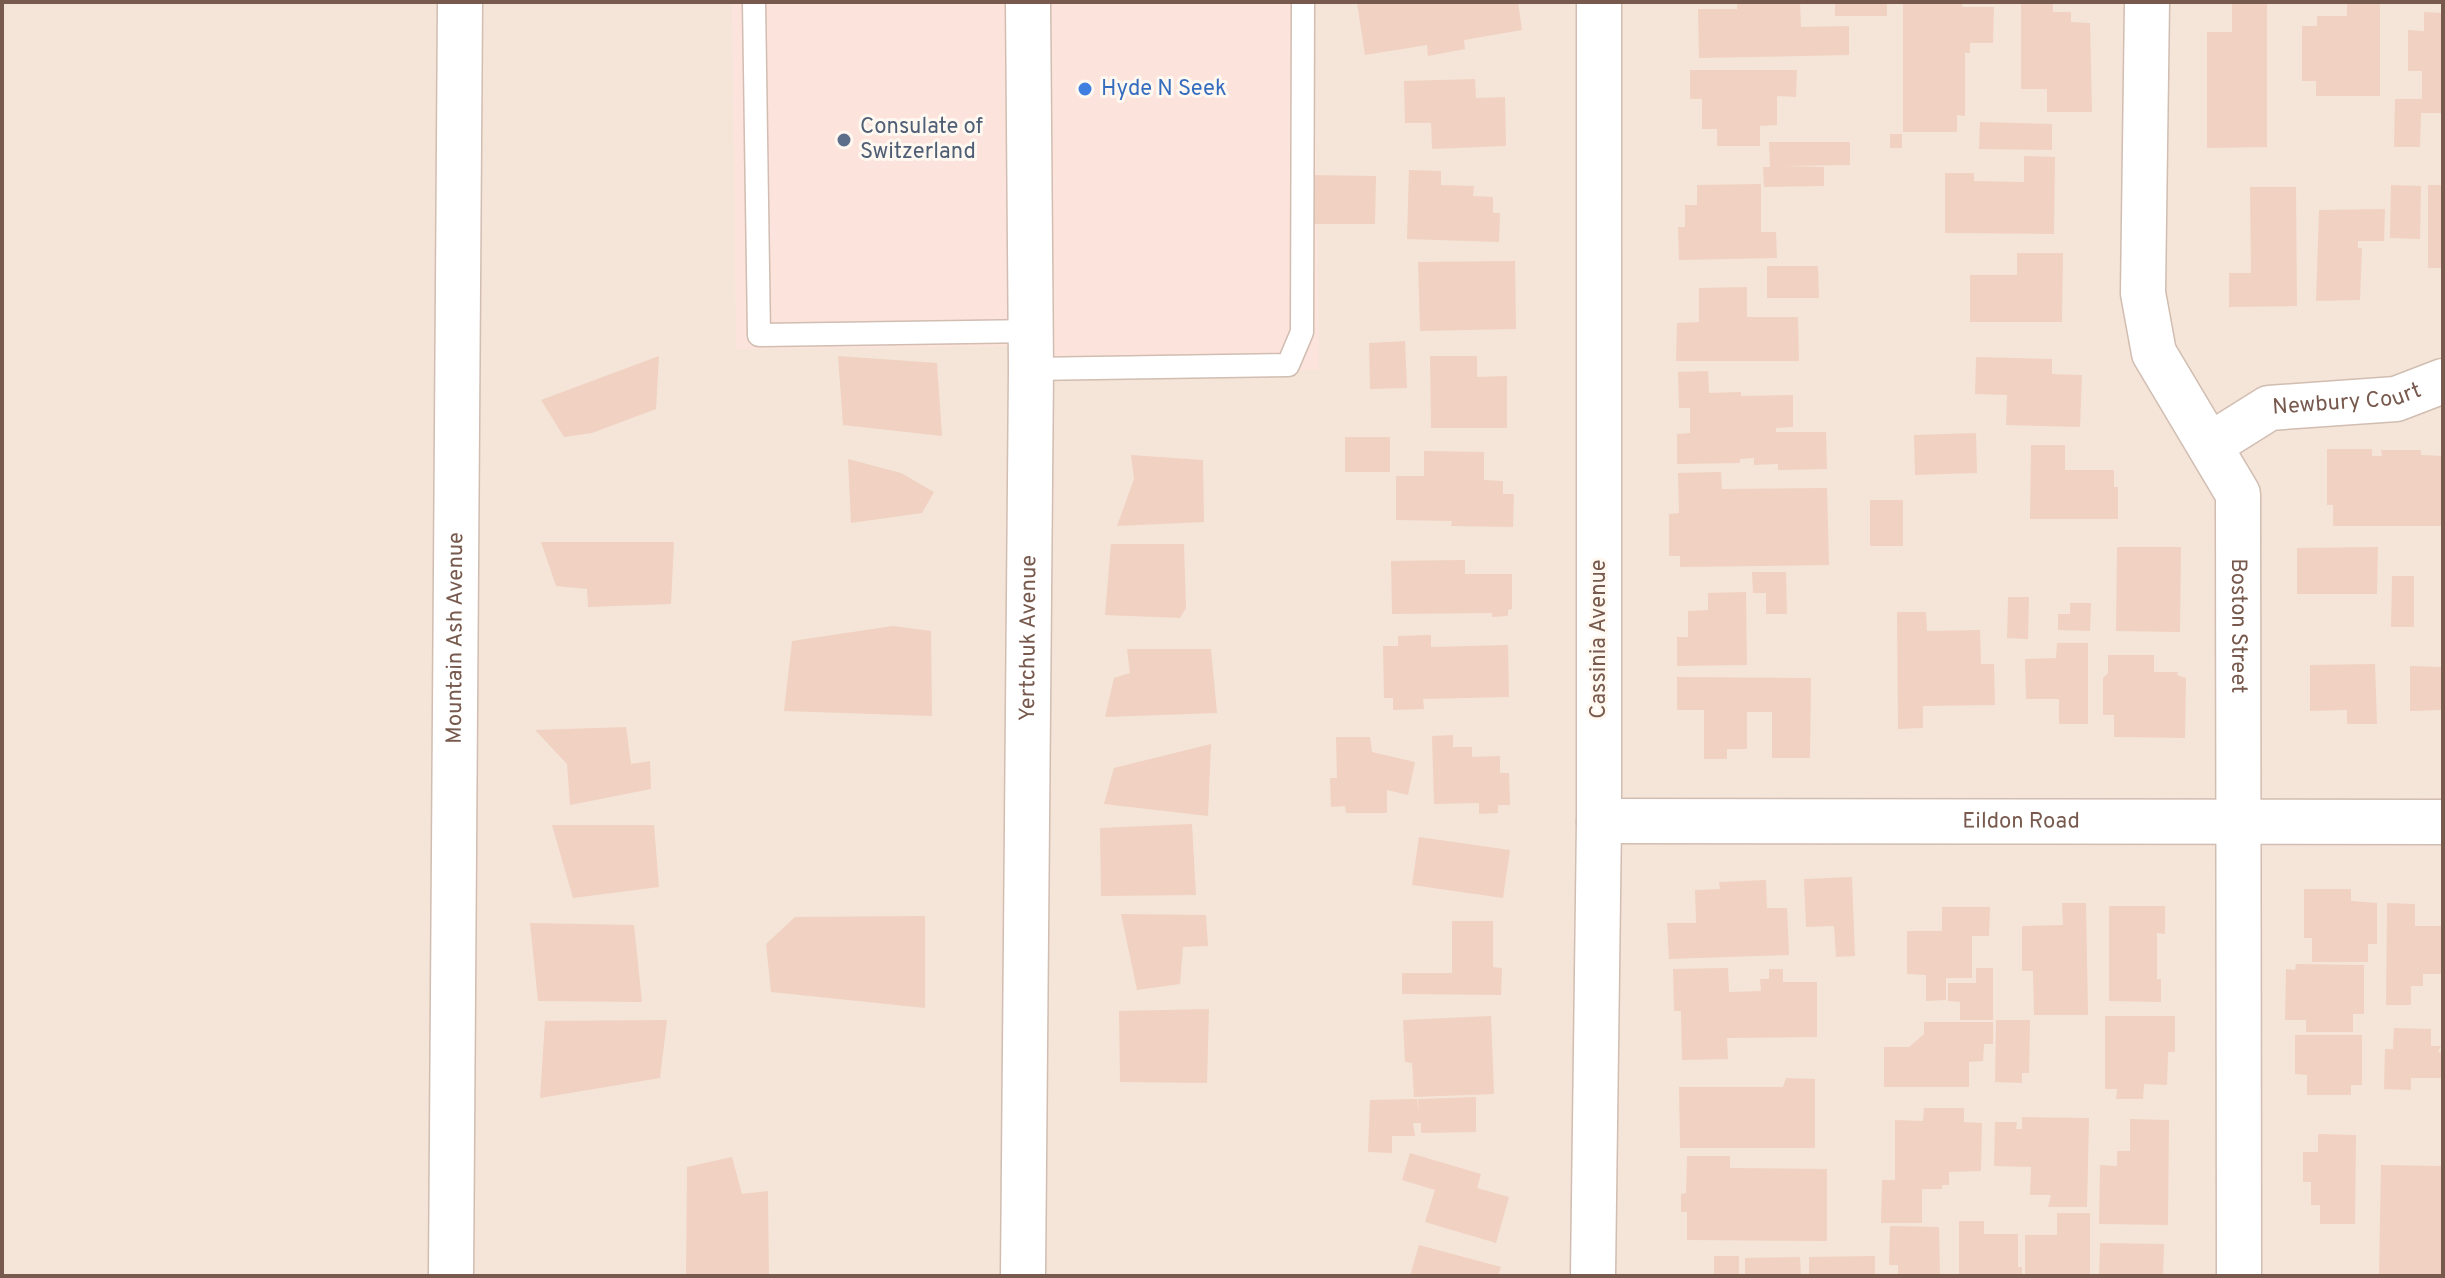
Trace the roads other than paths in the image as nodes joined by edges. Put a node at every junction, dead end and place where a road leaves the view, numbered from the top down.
1 (460, 2) edge
2 (754, 2) edge
3 (1028, 2) edge
4 (1303, 2) edge
5 (1599, 2) edge
6 (2147, 2) edge
7 (1031, 350) junction
8 (2443, 381) edge
9 (2210, 445) junction
10 (1599, 821) junction
11 (2240, 821) junction
12 (2443, 822) edge
13 (451, 1276) edge
14 (1023, 1276) edge
15 (1593, 1276) edge
16 (2239, 1276) edge

1 - 13 street, Mountain Ash Avenue
2 - 7 lane
3 - 7 street, Yertchuk Avenue
4 - 7 lane
5 - 10 street, Cassinia Avenue
6 - 9 street, Boston Street
7 - 14 street, Yertchuk Avenue
8 - 9 street, Newbury Court
9 - 11 street, Boston Street
10 - 11 street, Eildon Road
10 - 15 street, Cassinia Avenue
11 - 12 street, Eildon Road
11 - 16 street, Boston Street

